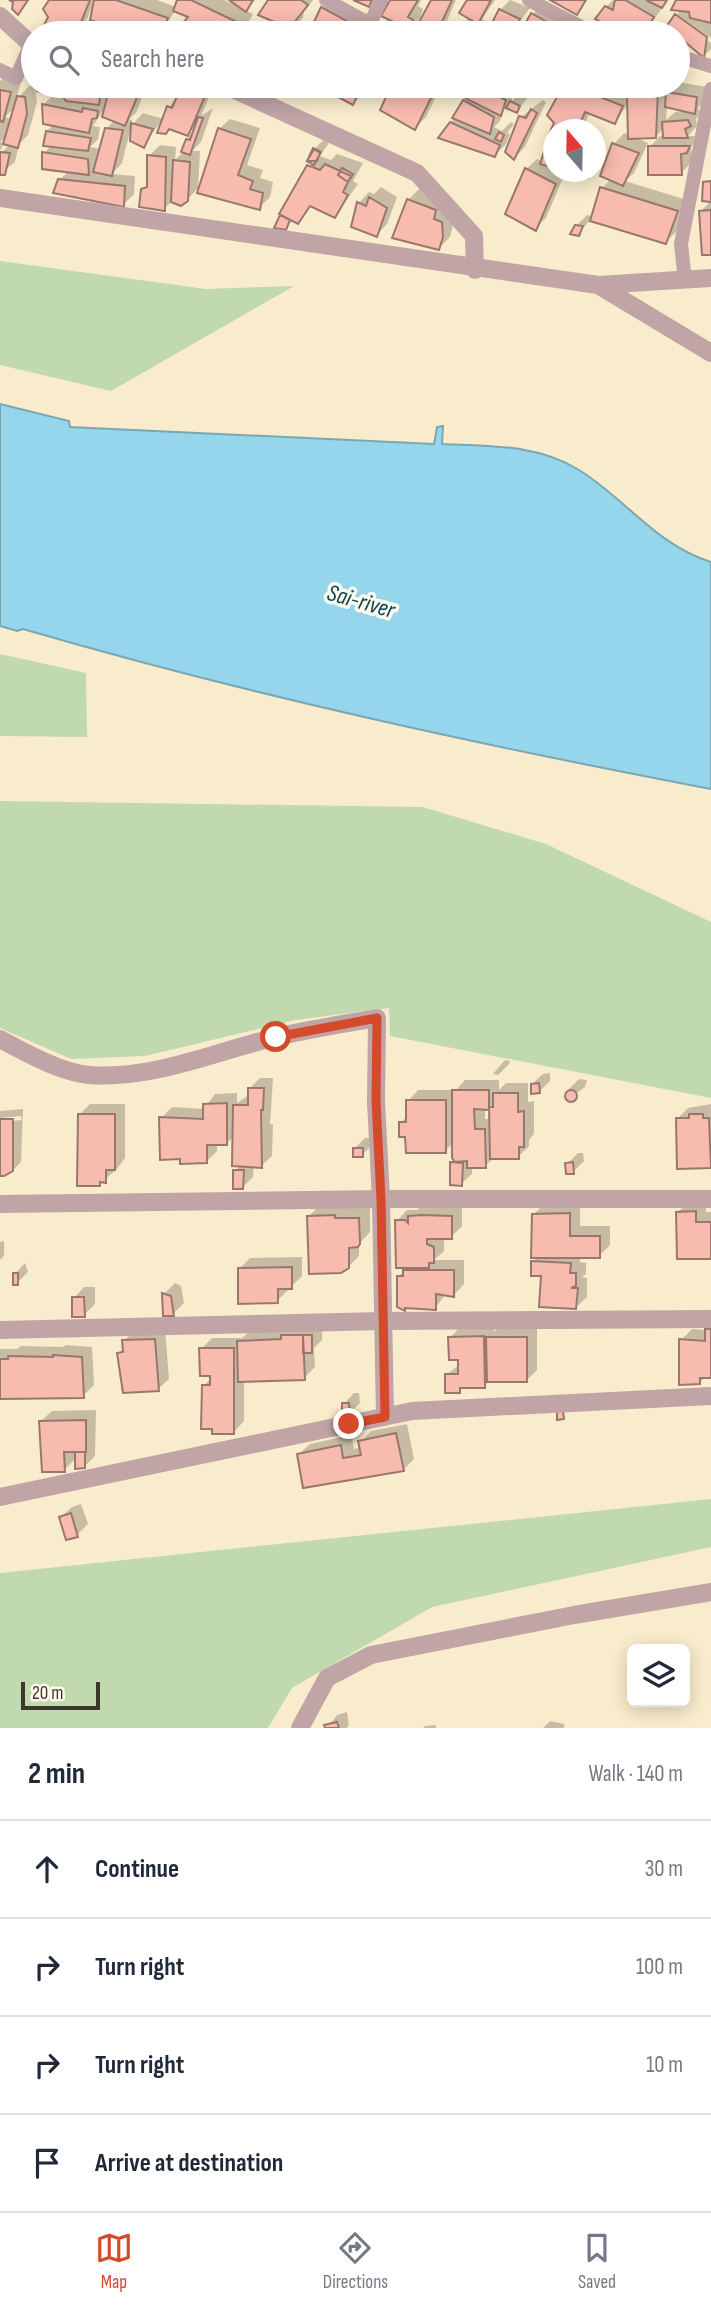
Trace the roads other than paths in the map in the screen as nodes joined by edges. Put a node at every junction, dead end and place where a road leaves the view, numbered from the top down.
1 (326, 0) edge
2 (381, 0) edge
3 (529, 0) edge
4 (0, 16) edge
5 (364, 21) edge
6 (371, 21) edge
7 (570, 21) edge
8 (21, 36) edge
9 (690, 60) edge
10 (711, 66) edge
11 (21, 68) edge
12 (0, 70) edge
13 (711, 89) edge
14 (252, 98) edge
15 (0, 198) edge
16 (475, 270) junction
17 (711, 278) edge
18 (685, 281) junction
19 (598, 285) junction
20 (711, 353) edge
21 (0, 1039) edge
22 (381, 1199) junction
23 (711, 1199) edge
24 (0, 1205) edge
25 (711, 1320) edge
26 (383, 1321) junction
27 (0, 1330) edge
28 (711, 1396) edge
29 (385, 1417) junction
30 (0, 1497) edge
31 (711, 1592) edge
32 (300, 1728) edge

1 - 5 lane
2 - 6 lane
3 - 7 lane
4 - 8 street
9 - 10 lane
11 - 12 lane
13 - 18 lane
14 - 16 street
15 - 16 street
16 - 19 street
17 - 18 street
18 - 19 street
19 - 20 street
21 - 22 street
22 - 23 street
22 - 24 street
22 - 26 street
25 - 26 street
26 - 27 street
26 - 29 street
28 - 29 street
29 - 30 street
31 - 32 street

